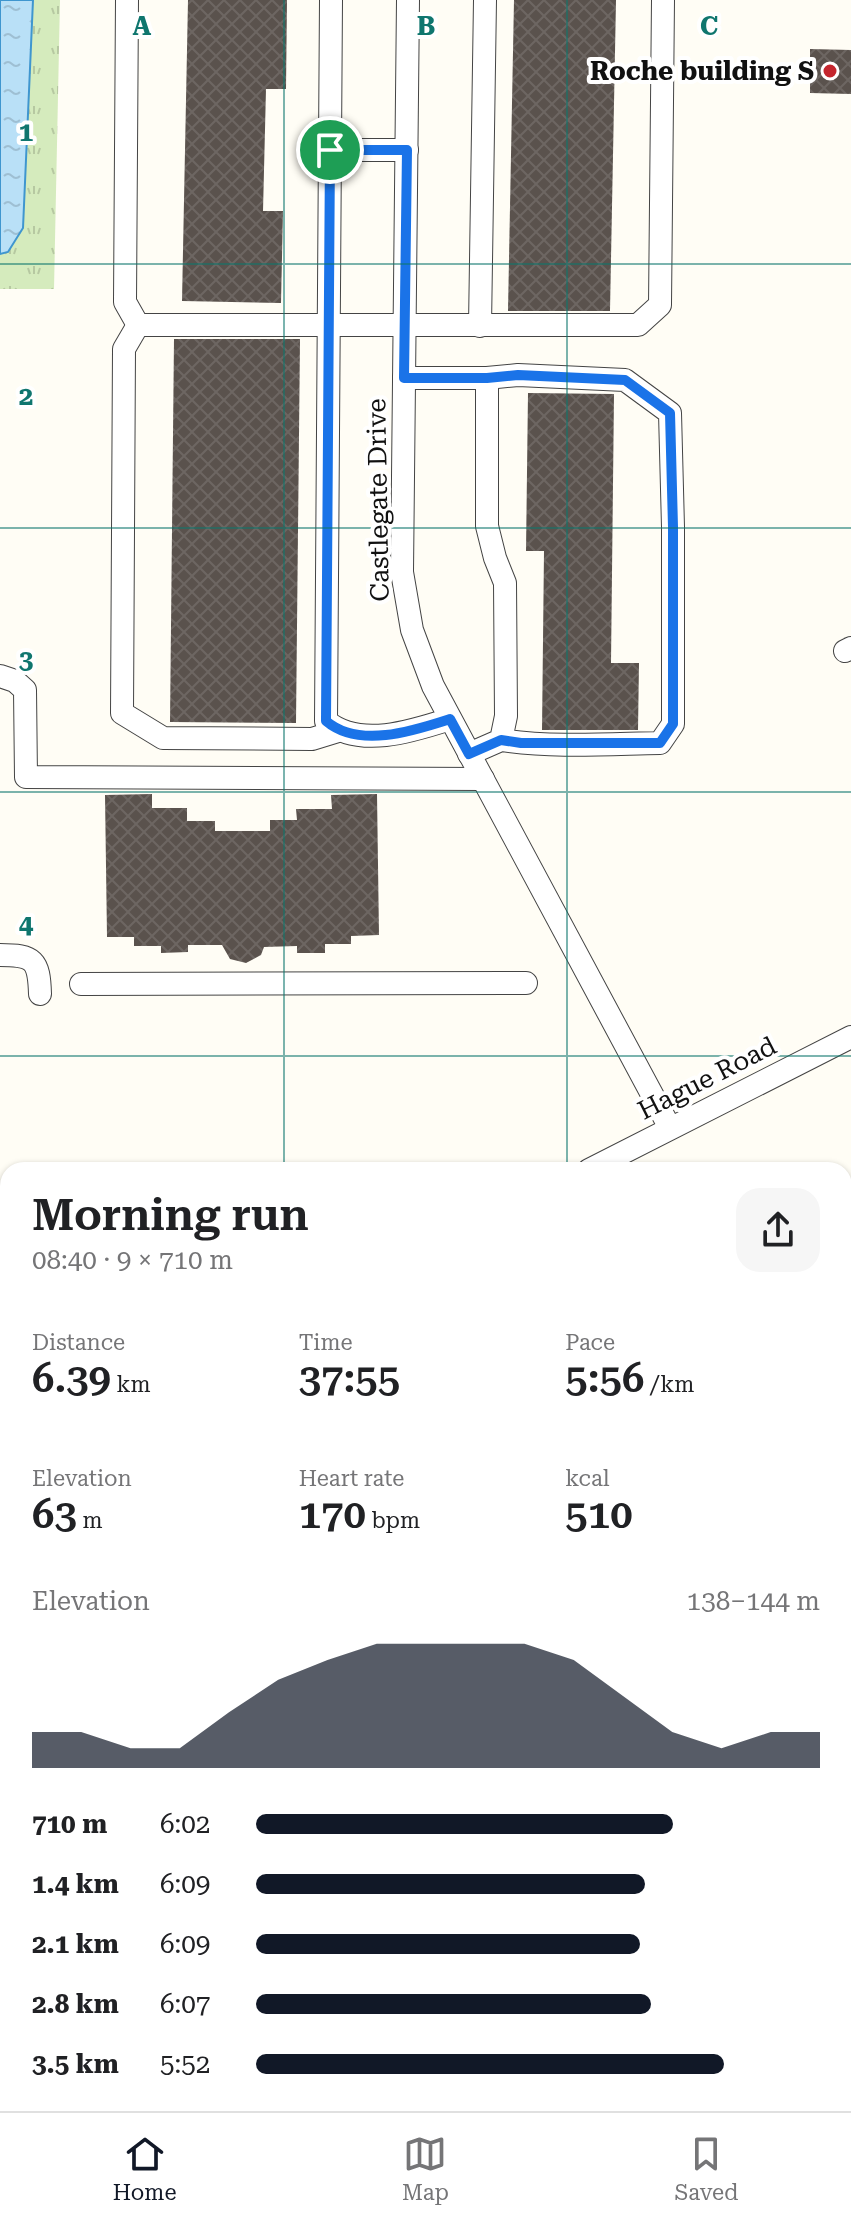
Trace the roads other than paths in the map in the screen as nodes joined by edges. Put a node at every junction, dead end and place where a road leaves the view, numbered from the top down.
1 (127, 0) edge
2 (331, 0) edge
3 (408, 0) edge
4 (485, 0) edge
5 (663, 0) edge
6 (330, 150) junction
7 (407, 150) junction
8 (329, 324) junction
9 (138, 325) junction
10 (405, 326) junction
11 (480, 326) junction
12 (404, 378) junction
13 (487, 378) junction
14 (0, 676) edge
15 (450, 719) junction
16 (338, 731) junction
17 (501, 740) junction
18 (469, 754) junction
19 (483, 779) junction
20 (0, 955) edge
21 (526, 983) dead end
22 (81, 984) dead end
23 (40, 994) dead end
24 (851, 1037) edge
25 (670, 1128) junction
26 (604, 1162) edge

1 - 9 street
2 - 6 street
3 - 7 street, Castlegate Drive
4 - 11 street
5 - 11 street
6 - 7 street
6 - 8 street
7 - 10 street, Castlegate Drive
8 - 9 street
8 - 10 street
8 - 16 street
9 - 16 street
10 - 11 street
10 - 12 street, Castlegate Drive
12 - 13 street
12 - 15 street, Castlegate Drive
13 - 17 street
13 - 17 street
14 - 19 street
15 - 16 street
15 - 18 street, Castlegate Drive
17 - 18 street
18 - 19 street, Castlegate Drive
19 - 25 street, Castlegate Drive
20 - 23 street
21 - 22 street
24 - 25 street, Hague Road
25 - 26 street, Hague Road

